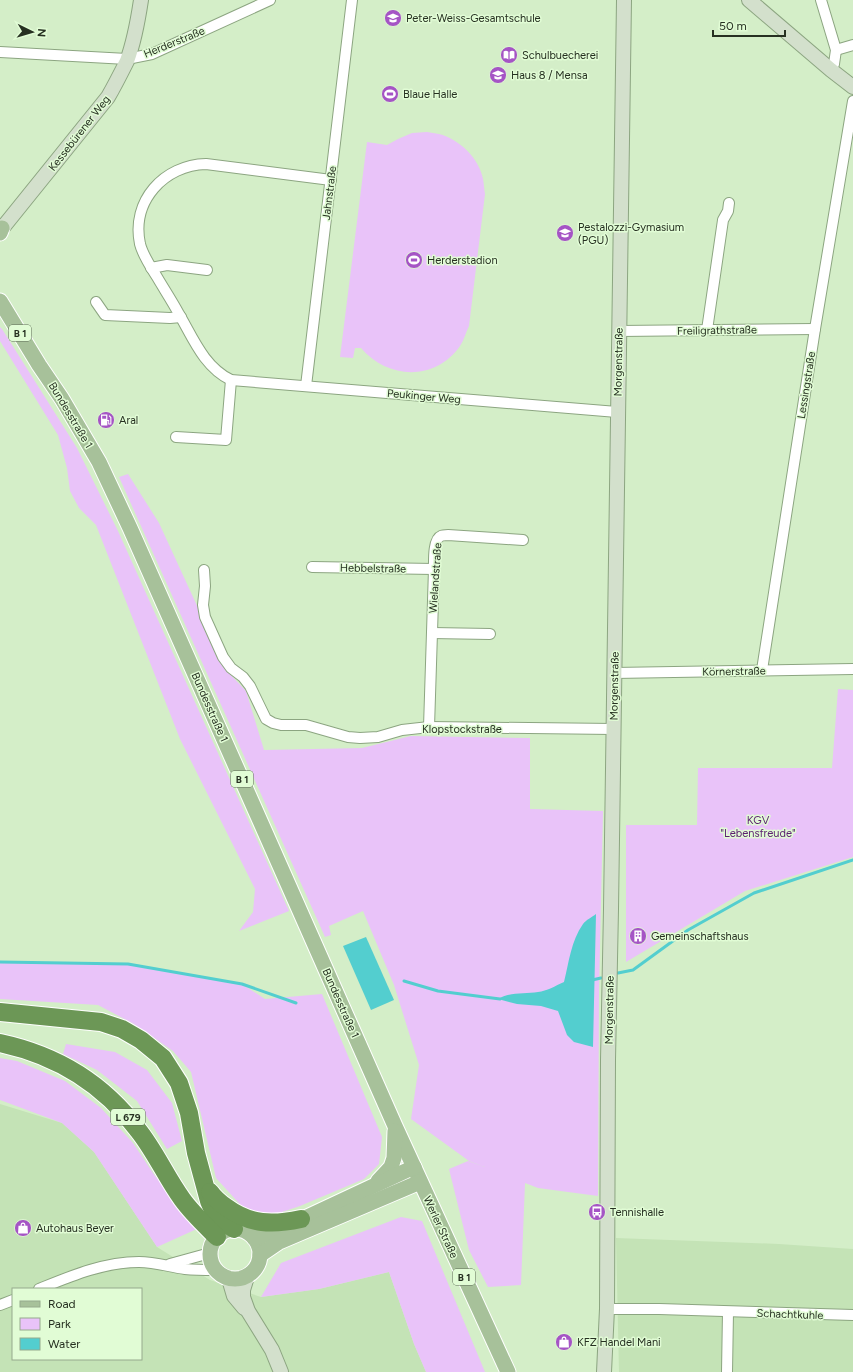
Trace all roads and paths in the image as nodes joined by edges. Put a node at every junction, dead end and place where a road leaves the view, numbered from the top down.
1 (141, 0) edge
2 (270, 0) edge
3 (352, 0) edge
4 (624, 0) edge
5 (749, 0) edge
6 (821, 0) edge
7 (853, 45) edge
8 (836, 50) junction
9 (0, 52) edge
10 (127, 59) junction
11 (831, 70) junction
12 (853, 87) edge
13 (853, 107) edge
14 (331, 180) junction
15 (729, 202) dead end
16 (1, 230) edge
17 (151, 268) junction
18 (207, 270) dead end
19 (0, 301) edge
20 (96, 302) dead end
21 (181, 317) junction
22 (815, 329) junction
23 (707, 330) junction
24 (619, 331) junction
25 (231, 380) junction
26 (306, 386) junction
27 (618, 412) junction
28 (176, 437) dead end
29 (524, 540) dead end
30 (312, 567) dead end
31 (434, 569) junction
32 (204, 570) dead end
33 (432, 633) junction
34 (490, 634) dead end
35 (762, 670) junction
36 (853, 670) edge
37 (614, 673) junction
38 (429, 727) junction
39 (614, 729) junction
40 (0, 1012) edge
41 (0, 1043) edge
42 (395, 1126) junction
43 (414, 1167) junction
44 (420, 1182) junction
45 (205, 1185) junction
46 (372, 1187) junction
47 (301, 1219) junction
48 (234, 1229) junction
49 (254, 1238) junction
50 (214, 1245) junction
51 (260, 1254) junction
52 (167, 1265) junction
53 (216, 1270) junction
54 (247, 1276) junction
55 (229, 1279) junction
56 (41, 1288) edge
57 (12, 1300) edge
58 (0, 1305) edge
59 (607, 1309) junction
60 (248, 1311) junction
61 (728, 1312) junction
62 (853, 1315) edge
63 (281, 1372) edge
64 (508, 1372) edge
65 (604, 1372) edge
66 (727, 1372) edge

1 - 10 main road, Kessebürener Weg
2 - 10 street, Herderstraße
3 - 14 street, Jahnstraße
4 - 24 main road, Morgenstraße
5 - 11 main road
6 - 8 street
7 - 8 street
8 - 11 street
9 - 10 street, Herderstraße
10 - 16 main road, Kessebürener Weg
11 - 12 main road
13 - 22 street, Lessingstraße
14 - 17 street
14 - 26 street, Jahnstraße
15 - 23 street
17 - 18 street
17 - 21 street
19 - 42 main road, Bundesstraße 1 / B 1
20 - 21 street
21 - 25 street
22 - 23 street, Freiligrathstraße
22 - 35 street, Lessingstraße
23 - 24 street, Freiligrathstraße
24 - 27 main road, Morgenstraße
25 - 26 street, Peukinger Weg
25 - 28 street
26 - 27 street, Peukinger Weg
27 - 37 main road, Morgenstraße
29 - 31 street, Wielandstraße
30 - 31 street, Hebbelstraße
31 - 33 street, Wielandstraße
32 - 38 street, Klopstockstraße
33 - 34 street
33 - 38 street, Wielandstraße
35 - 36 street, Körnerstraße
35 - 37 street, Körnerstraße
37 - 39 main road, Morgenstraße
38 - 39 street, Klopstockstraße
39 - 59 main road, Morgenstraße
40 - 45 highway
41 - 50 highway, L 679
42 - 43 main road, Werler Straße / B 1
42 - 46 main road, B 1
43 - 44 main road, Werler Straße / B 1
43 - 46 main road
44 - 51 main road
44 - 64 main road, Werler Straße / B 1
45 - 47 highway
45 - 48 highway
46 - 47 main road
47 - 49 main road
48 - 49 main road
48 - 50 main road
49 - 51 main road
50 - 52 street
50 - 53 main road
51 - 54 main road
52 - 53 street
52 - 56 street
53 - 55 main road
54 - 55 main road
54 - 60 main road
55 - 60 main road
57 - 58 street
59 - 61 street, Schachtkuhle
59 - 65 main road, Morgenstraße
60 - 63 main road
61 - 62 street, Schachtkuhle
61 - 66 street

